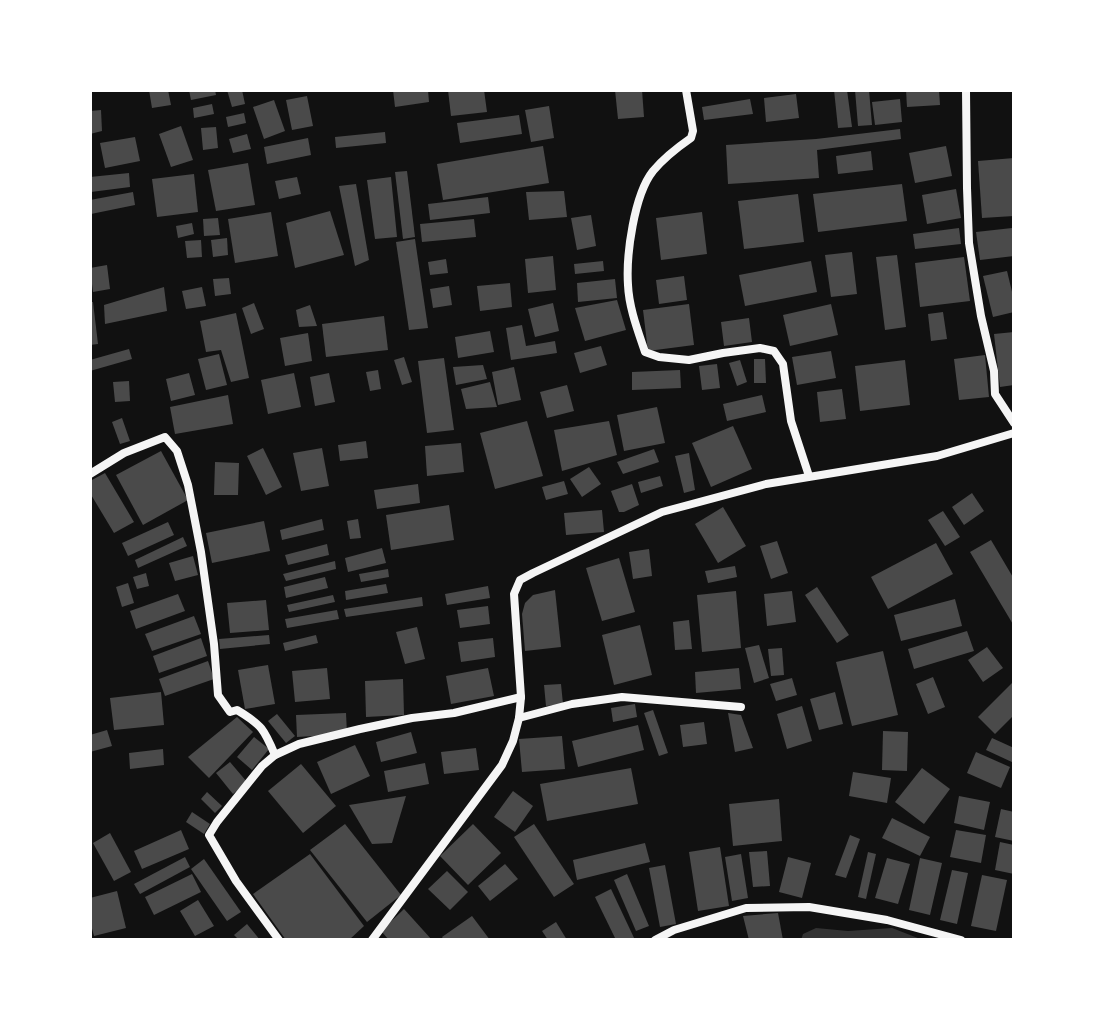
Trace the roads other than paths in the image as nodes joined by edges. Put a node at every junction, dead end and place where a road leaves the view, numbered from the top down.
1 (686, 90) edge
2 (966, 90) edge
3 (1014, 423) edge
4 (1014, 433) edge
5 (90, 474) edge
6 (809, 476) junction
7 (521, 697) junction
8 (741, 707) dead end
9 (519, 718) junction
10 (275, 755) junction
11 (279, 940) edge
12 (372, 940) edge
13 (655, 940) edge
14 (961, 940) edge

1 - 6 street
2 - 3 street
4 - 6 street
5 - 10 street
6 - 7 street
7 - 9 street
7 - 10 street
8 - 9 street
9 - 12 street
10 - 11 street
13 - 14 street

